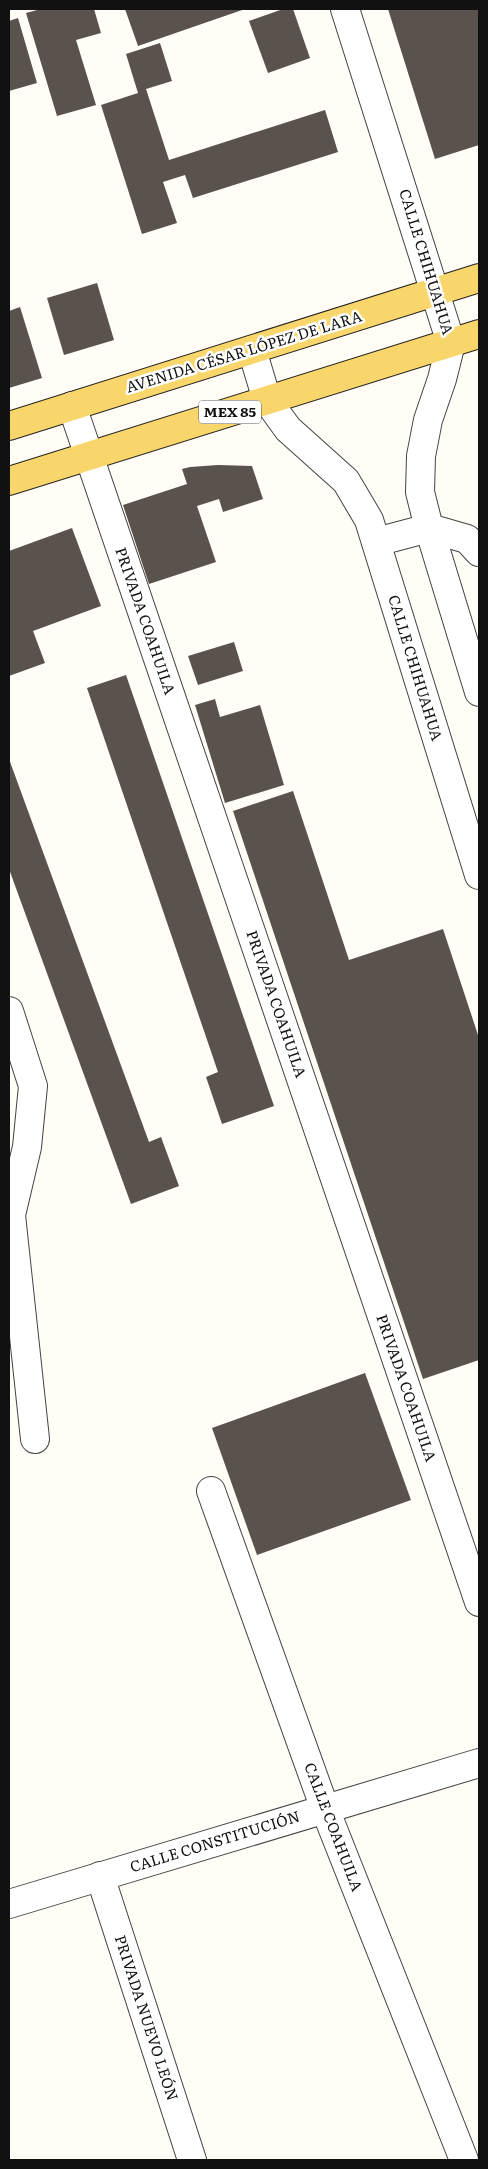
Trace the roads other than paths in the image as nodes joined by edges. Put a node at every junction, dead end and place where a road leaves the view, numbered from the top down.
1 (345, 9) edge
2 (479, 278) edge
3 (436, 292) junction
4 (479, 334) edge
5 (450, 343) junction
6 (252, 350) junction
7 (267, 400) junction
8 (72, 406) junction
9 (9, 426) edge
10 (89, 456) junction
11 (9, 481) edge
12 (429, 528) junction
13 (376, 542) junction
14 (479, 552) edge
15 (479, 692) edge
16 (479, 875) edge
17 (9, 1011) edge
18 (35, 1439) dead end
19 (212, 1490) dead end
20 (479, 1602) edge
21 (479, 1763) edge
22 (325, 1809) junction
23 (100, 1876) junction
24 (9, 1904) edge
25 (192, 2160) edge
26 (464, 2160) edge

1 - 3 street, CALLE CHIHUAHUA
2 - 3 main road, AVENIDA CÉSAR LÓPEZ DE LARA
3 - 5 street, CALLE CHIHUAHUA
3 - 6 main road, AVENIDA CÉSAR LÓPEZ DE LARA
4 - 5 main road, MEX 85
5 - 7 main road, MEX 85
5 - 12 street, CALLE CHIHUAHUA
6 - 7 street, CALLE CHIHUAHUA
6 - 8 main road, AVENIDA CÉSAR LÓPEZ DE LARA
7 - 10 main road, MEX 85
7 - 13 street, CALLE CHIHUAHUA
8 - 9 main road, AVENIDA CÉSAR LÓPEZ DE LARA
8 - 10 street, PRIVADA COAHUILA
10 - 11 main road, MEX 85
10 - 20 street, PRIVADA COAHUILA
12 - 13 street
12 - 14 street
12 - 15 street, CALLE CHIHUAHUA
13 - 16 street, CALLE CHIHUAHUA
17 - 18 street
19 - 22 street, CALLE COAHUILA
21 - 22 street, CALLE CONSTITUCIÓN
22 - 23 street, CALLE CONSTITUCIÓN
22 - 26 street, CALLE COAHUILA
23 - 24 street, CALLE CONSTITUCIÓN
23 - 25 street, PRIVADA NUEVO LEÓN

